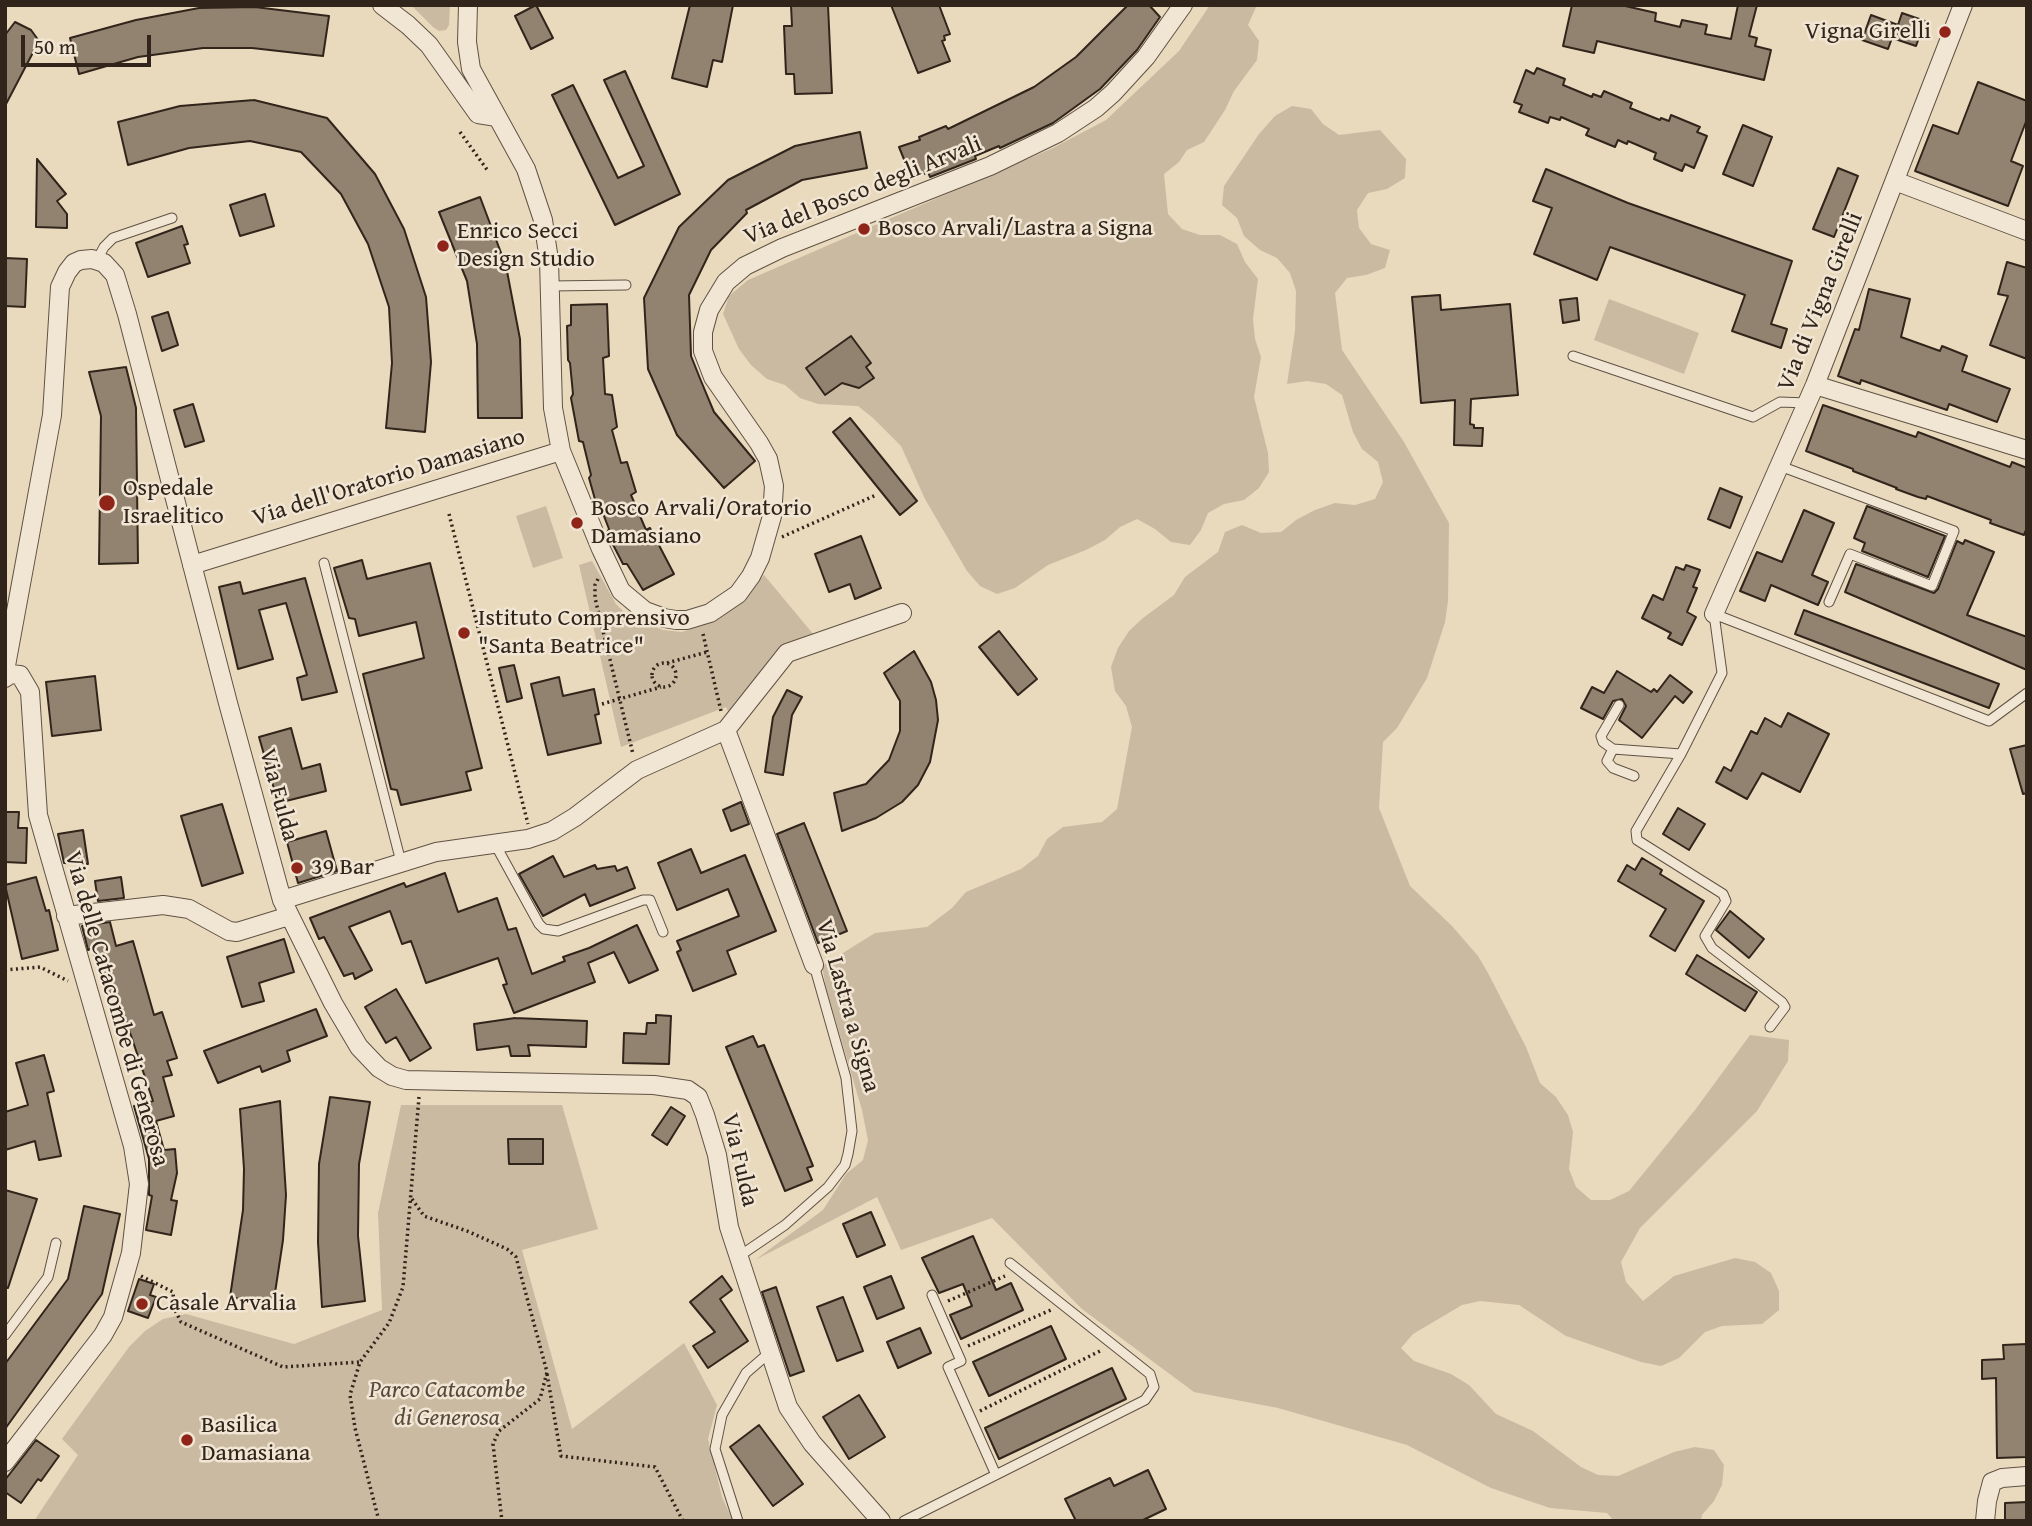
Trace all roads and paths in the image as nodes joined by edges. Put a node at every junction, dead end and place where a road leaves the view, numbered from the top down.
1 (382, 5) edge
2 (468, 5) edge
3 (1183, 5) edge
4 (1964, 5) edge
5 (497, 117) junction
6 (460, 132) dead end
7 (488, 171) dead end
8 (1895, 181) junction
9 (172, 218) dead end
10 (2027, 231) edge
11 (97, 260) junction
12 (626, 285) dead end
13 (550, 286) junction
14 (1573, 356) dead end
15 (1815, 385) junction
16 (1807, 403) junction
17 (2027, 450) edge
18 (561, 451) junction
19 (1780, 466) junction
20 (876, 495) dead end
21 (449, 514) dead end
22 (765, 544) junction
23 (324, 563) dead end
24 (192, 565) junction
25 (609, 567) junction
26 (1829, 602) dead end
27 (902, 613) dead end
28 (1714, 614) junction
29 (698, 617) junction
30 (707, 652) junction
31 (665, 663) junction
32 (5, 671) edge
33 (5, 678) edge
34 (662, 687) junction
35 (2027, 693) edge
36 (619, 699) junction
37 (602, 704) dead end
38 (1619, 705) dead end
39 (726, 730) junction
40 (1613, 749) junction
41 (1681, 754) junction
42 (636, 770) junction
43 (1634, 776) dead end
44 (528, 824) dead end
45 (495, 844) junction
46 (401, 862) junction
47 (285, 908) junction
48 (66, 916) junction
49 (663, 932) dead end
50 (814, 965) joint
51 (5, 971) edge
52 (90, 996) junction
53 (1770, 1027) dead end
54 (421, 1082) junction
55 (410, 1197) junction
56 (57, 1243) dead end
57 (738, 1257) junction
58 (1010, 1263) dead end
59 (128, 1269) junction
60 (1019, 1270) junction
61 (932, 1295) dead end
62 (1063, 1305) junction
63 (937, 1307) junction
64 (5, 1335) edge
65 (1113, 1345) junction
66 (957, 1351) junction
67 (769, 1353) junction
68 (360, 1362) junction
69 (547, 1372) junction
70 (970, 1416) junction
71 (5, 1462) edge
72 (996, 1475) junction
73 (2027, 1476) edge
74 (379, 1521) edge
75 (502, 1521) edge
76 (683, 1521) edge
77 (738, 1521) edge
78 (881, 1521) edge
79 (904, 1521) edge
80 (1985, 1521) edge

1 - 5 street
2 - 5 street, Via del Bosco degli Arvali
3 - 22 street, Via del Bosco degli Arvali
4 - 8 street, Via di Vigna Girelli
5 - 13 street, Via del Bosco degli Arvali
6 - 7 path
8 - 10 street
8 - 15 street, Via di Vigna Girelli
9 - 11 lane
11 - 24 street, Via Fulda
11 - 32 street
12 - 13 lane
13 - 18 street, Via del Bosco degli Arvali
14 - 16 lane
15 - 16 street, Via di Vigna Girelli
15 - 17 street
16 - 19 street, Via di Vigna Girelli
18 - 24 street, Via dell'Oratorio Damasiano
18 - 25 street, Via del Bosco degli Arvali
19 - 26 lane
19 - 28 street, Via di Vigna Girelli
20 - 22 path
21 - 44 path
22 - 29 street, Via del Bosco degli Arvali
23 - 46 lane
24 - 47 street, Via Fulda
25 - 29 street, Via del Bosco degli Arvali
25 - 36 path
27 - 39 street
28 - 35 lane
28 - 41 lane
29 - 30 path
30 - 31 path
30 - 39 path
31 - 34 path
31 - 34 path
33 - 48 street, Via delle Catacombe di Generosa
34 - 36 path
36 - 37 path
36 - 42 path
38 - 40 lane
39 - 42 street
39 - 50 street, Via Lastra a Signa
40 - 41 lane
40 - 43 lane
41 - 53 lane
42 - 45 street
45 - 46 street
45 - 49 lane
46 - 47 street
47 - 48 street
47 - 54 street, Via Fulda
48 - 52 street, Via delle Catacombe di Generosa
50 - 57 lane, Via Lastra a Signa
51 - 52 path
52 - 59 street, Via delle Catacombe di Generosa
54 - 55 path
54 - 57 street, Via Fulda
55 - 68 path
55 - 69 path
56 - 64 lane
57 - 67 street, Via Fulda
58 - 60 lane
59 - 68 path
59 - 71 street, Via delle Catacombe di Generosa
60 - 62 lane
60 - 63 path
61 - 63 lane
62 - 65 lane
62 - 66 path
63 - 66 lane
65 - 70 path
65 - 72 lane
66 - 70 lane
67 - 77 lane
67 - 78 street, Via Fulda
68 - 74 path
69 - 75 path
69 - 76 path
70 - 72 lane
72 - 79 lane
73 - 80 street

